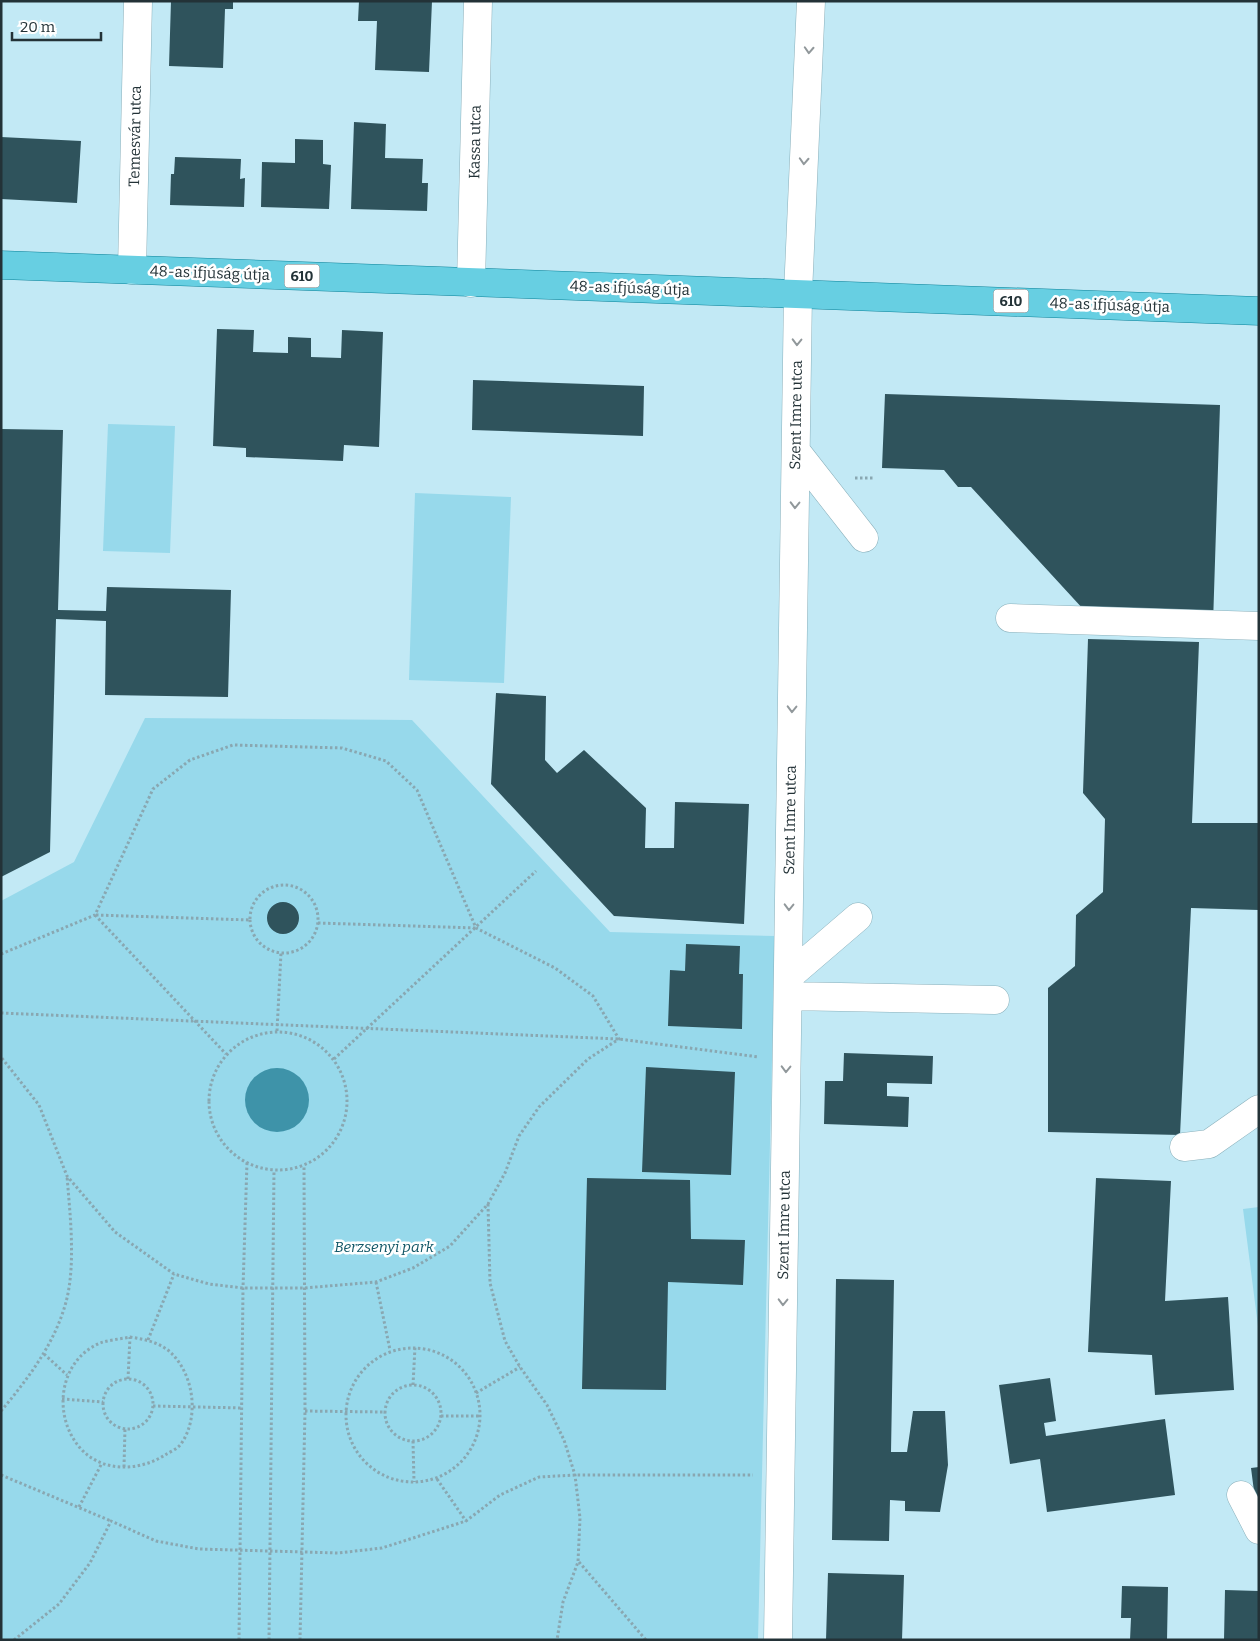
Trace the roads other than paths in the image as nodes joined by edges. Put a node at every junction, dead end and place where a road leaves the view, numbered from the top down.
1 (138, 1) edge
2 (478, 1) edge
3 (811, 1) edge
4 (1, 265) edge
5 (132, 270) junction
6 (471, 283) junction
7 (798, 293) junction
8 (1259, 311) edge
9 (796, 450) junction
10 (864, 538) dead end
11 (1010, 618) dead end
12 (1259, 626) edge
13 (858, 917) dead end
14 (788, 987) junction
15 (995, 1000) dead end
16 (1259, 1109) edge
17 (1184, 1147) dead end
18 (778, 1640) edge

1 - 5 street, Temesvár utca
2 - 6 street, Kassa utca
3 -> 7 street, Szent Imre utca
4 - 5 main road, 48-as ifjúság útja / 610
5 - 6 main road, 48-as ifjúság útja / 610
6 - 7 main road, 48-as ifjúság útja / 610
7 - 8 main road, 48-as ifjúság útja / 610
7 -> 9 street, Szent Imre utca
9 - 10 street
9 -> 14 street, Szent Imre utca
11 - 12 street
13 - 14 street
14 - 15 street
14 -> 18 street, Szent Imre utca
16 - 17 street

